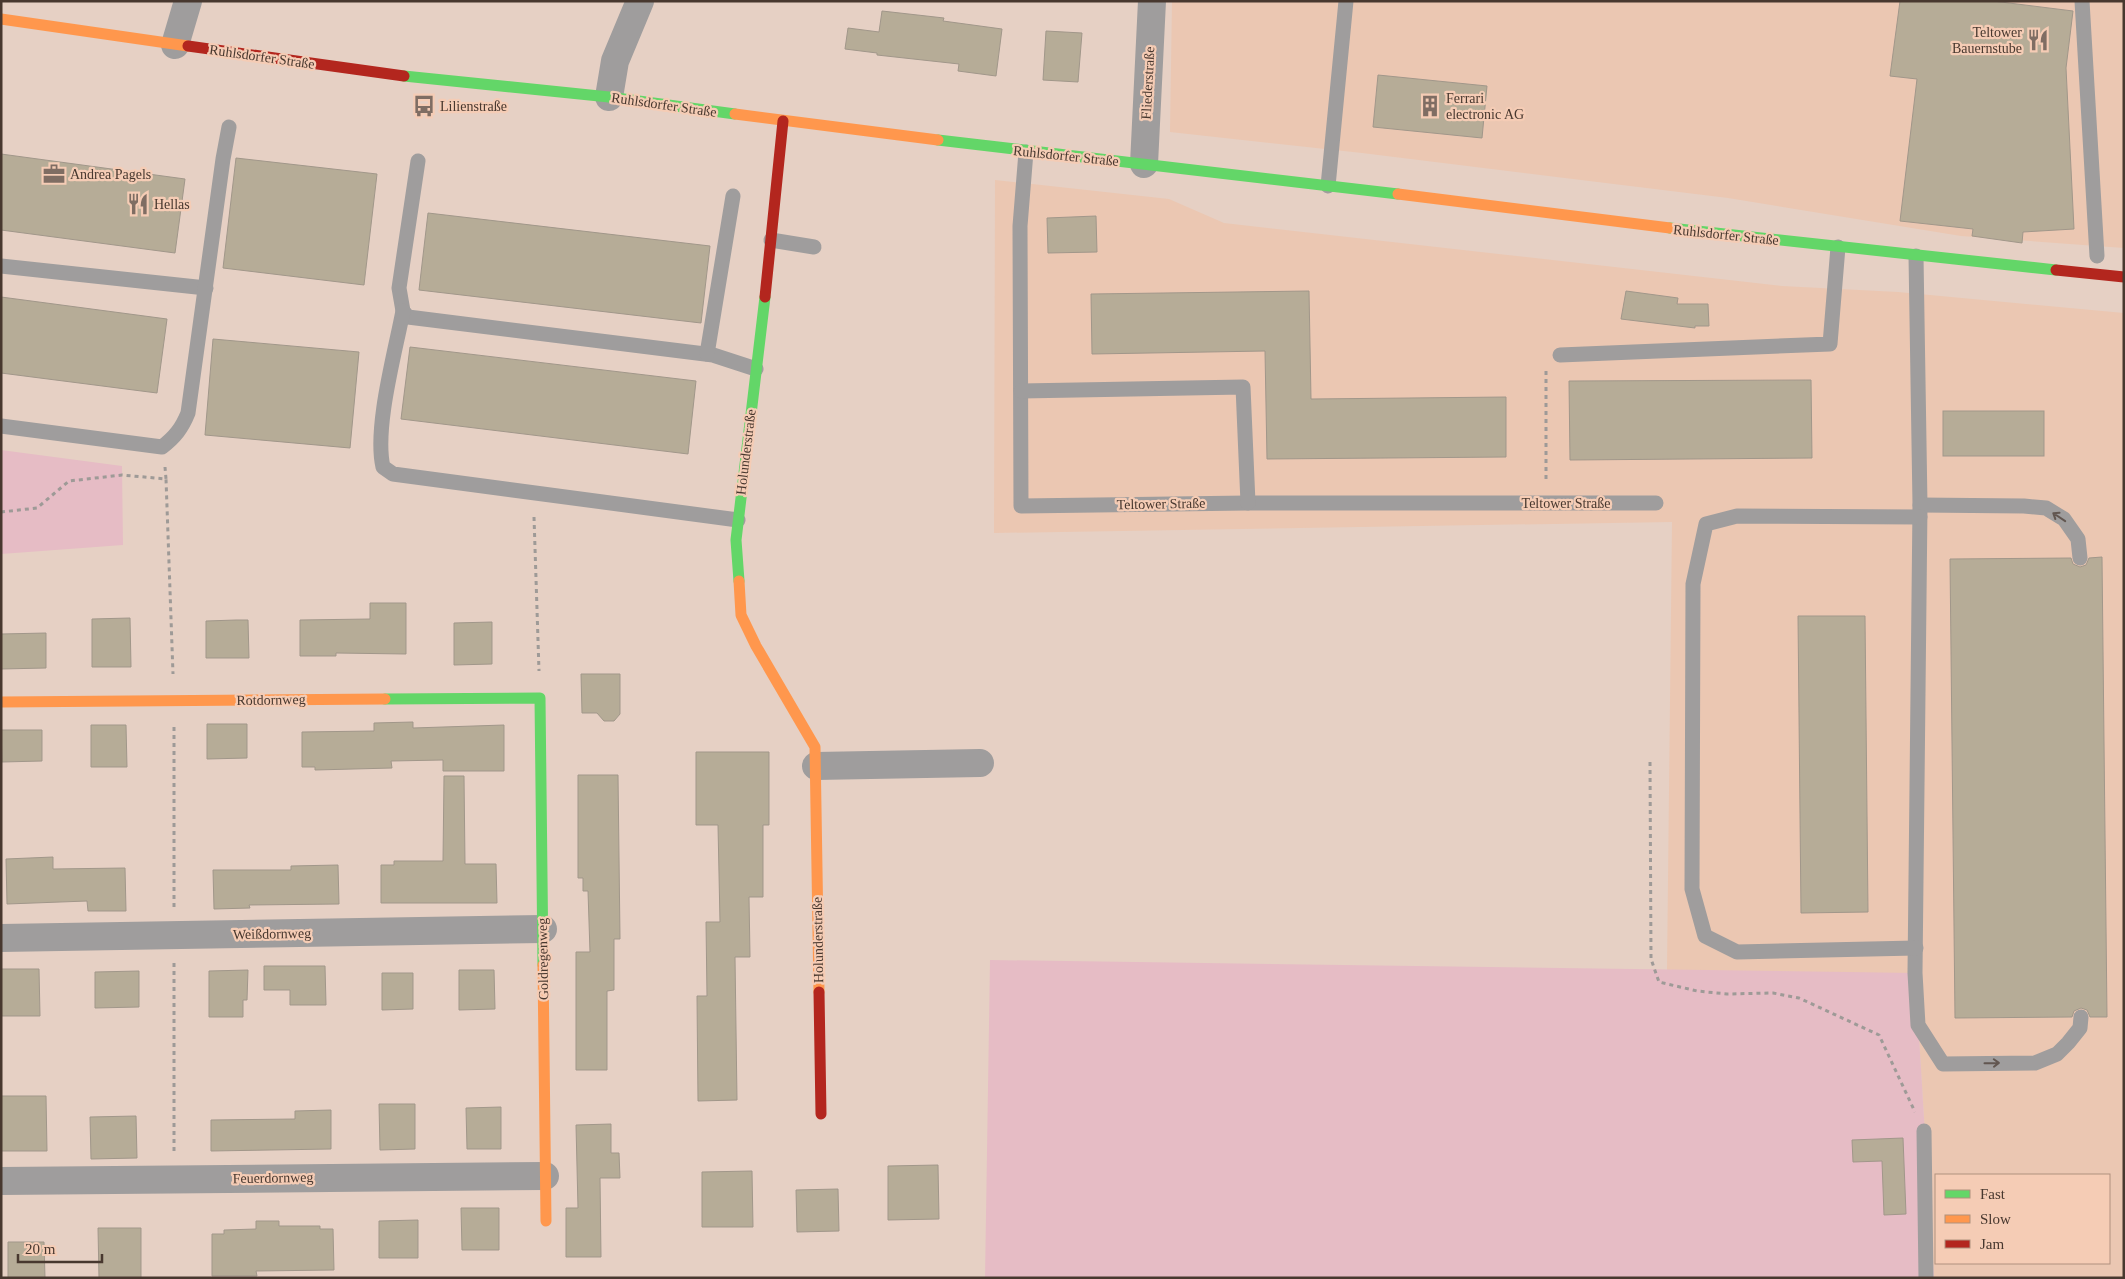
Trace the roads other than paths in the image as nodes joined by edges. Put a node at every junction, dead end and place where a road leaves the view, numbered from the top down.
1 (188, 1) edge
2 (640, 1) edge
3 (1152, 1) edge
4 (1346, 1) edge
5 (2082, 1) edge
6 (1, 19) edge
7 (175, 44) junction
8 (609, 97) junction
9 (783, 121) junction
10 (229, 127) dead end
11 (1026, 152) junction
12 (418, 161) dead end
13 (1144, 164) junction
14 (1328, 186) junction
15 (732, 196) dead end
16 (771, 240) junction
17 (814, 246) dead end
18 (1838, 247) junction
19 (1916, 256) junction
20 (2097, 256) dead end
21 (1, 266) edge
22 (2124, 277) edge
23 (206, 288) junction
24 (402, 312) junction
25 (707, 354) junction
26 (1560, 355) road end
27 (756, 369) junction
28 (1021, 391) junction
29 (1, 426) edge
30 (1248, 503) junction
31 (1656, 503) dead end
32 (1920, 511) junction
33 (738, 520) junction
34 (2080, 558) dead end
35 (540, 698) joint
36 (1, 702) edge
37 (980, 763) dead end
38 (816, 766) junction
39 (542, 930) junction
40 (1, 938) edge
41 (1916, 948) junction
42 (2081, 1017) dead end
43 (820, 1114) dead end
44 (1924, 1131) road end
45 (545, 1176) junction
46 (1, 1181) edge
47 (546, 1221) dead end
48 (1926, 1278) edge

1 - 7 street
2 - 8 street
3 - 13 street, Fliederstraße
4 - 14 lane
5 - 20 lane
6 - 7 main road, Ruhlsdorfer Straße
7 - 8 main road, Ruhlsdorfer Straße
8 - 9 main road, Ruhlsdorfer Straße
9 - 11 main road, Ruhlsdorfer Straße
9 - 16 main road, Holunderstraße
10 - 23 lane
11 - 13 main road, Ruhlsdorfer Straße
11 - 28 lane, Teltower Straße
12 - 24 lane
13 - 14 main road, Ruhlsdorfer Straße
14 - 18 main road, Ruhlsdorfer Straße
15 - 25 lane
16 - 17 lane
16 - 27 main road, Holunderstraße
18 - 19 main road, Ruhlsdorfer Straße
18 - 26 lane
19 - 22 main road, Ruhlsdorfer Straße
19 - 32 lane
21 - 23 lane
23 - 29 lane
24 - 25 lane
24 - 33 lane
25 - 27 lane
27 - 33 main road, Holunderstraße
28 - 30 lane
28 - 30 lane, Teltower Straße
30 - 31 lane, Teltower Straße
34 -> 32 lane
32 - 41 lane
32 - 41 lane
33 - 38 main road, Holunderstraße
35 - 36 main road, Rotdornweg
35 - 39 main road, Goldregenweg
37 - 38 street
38 - 43 main road, Holunderstraße
39 - 40 street, Weißdornweg
39 - 45 main road, Goldregenweg
41 -> 42 lane
44 - 48 lane
45 - 46 street, Feuerdornweg
45 - 47 main road, Goldregenweg

